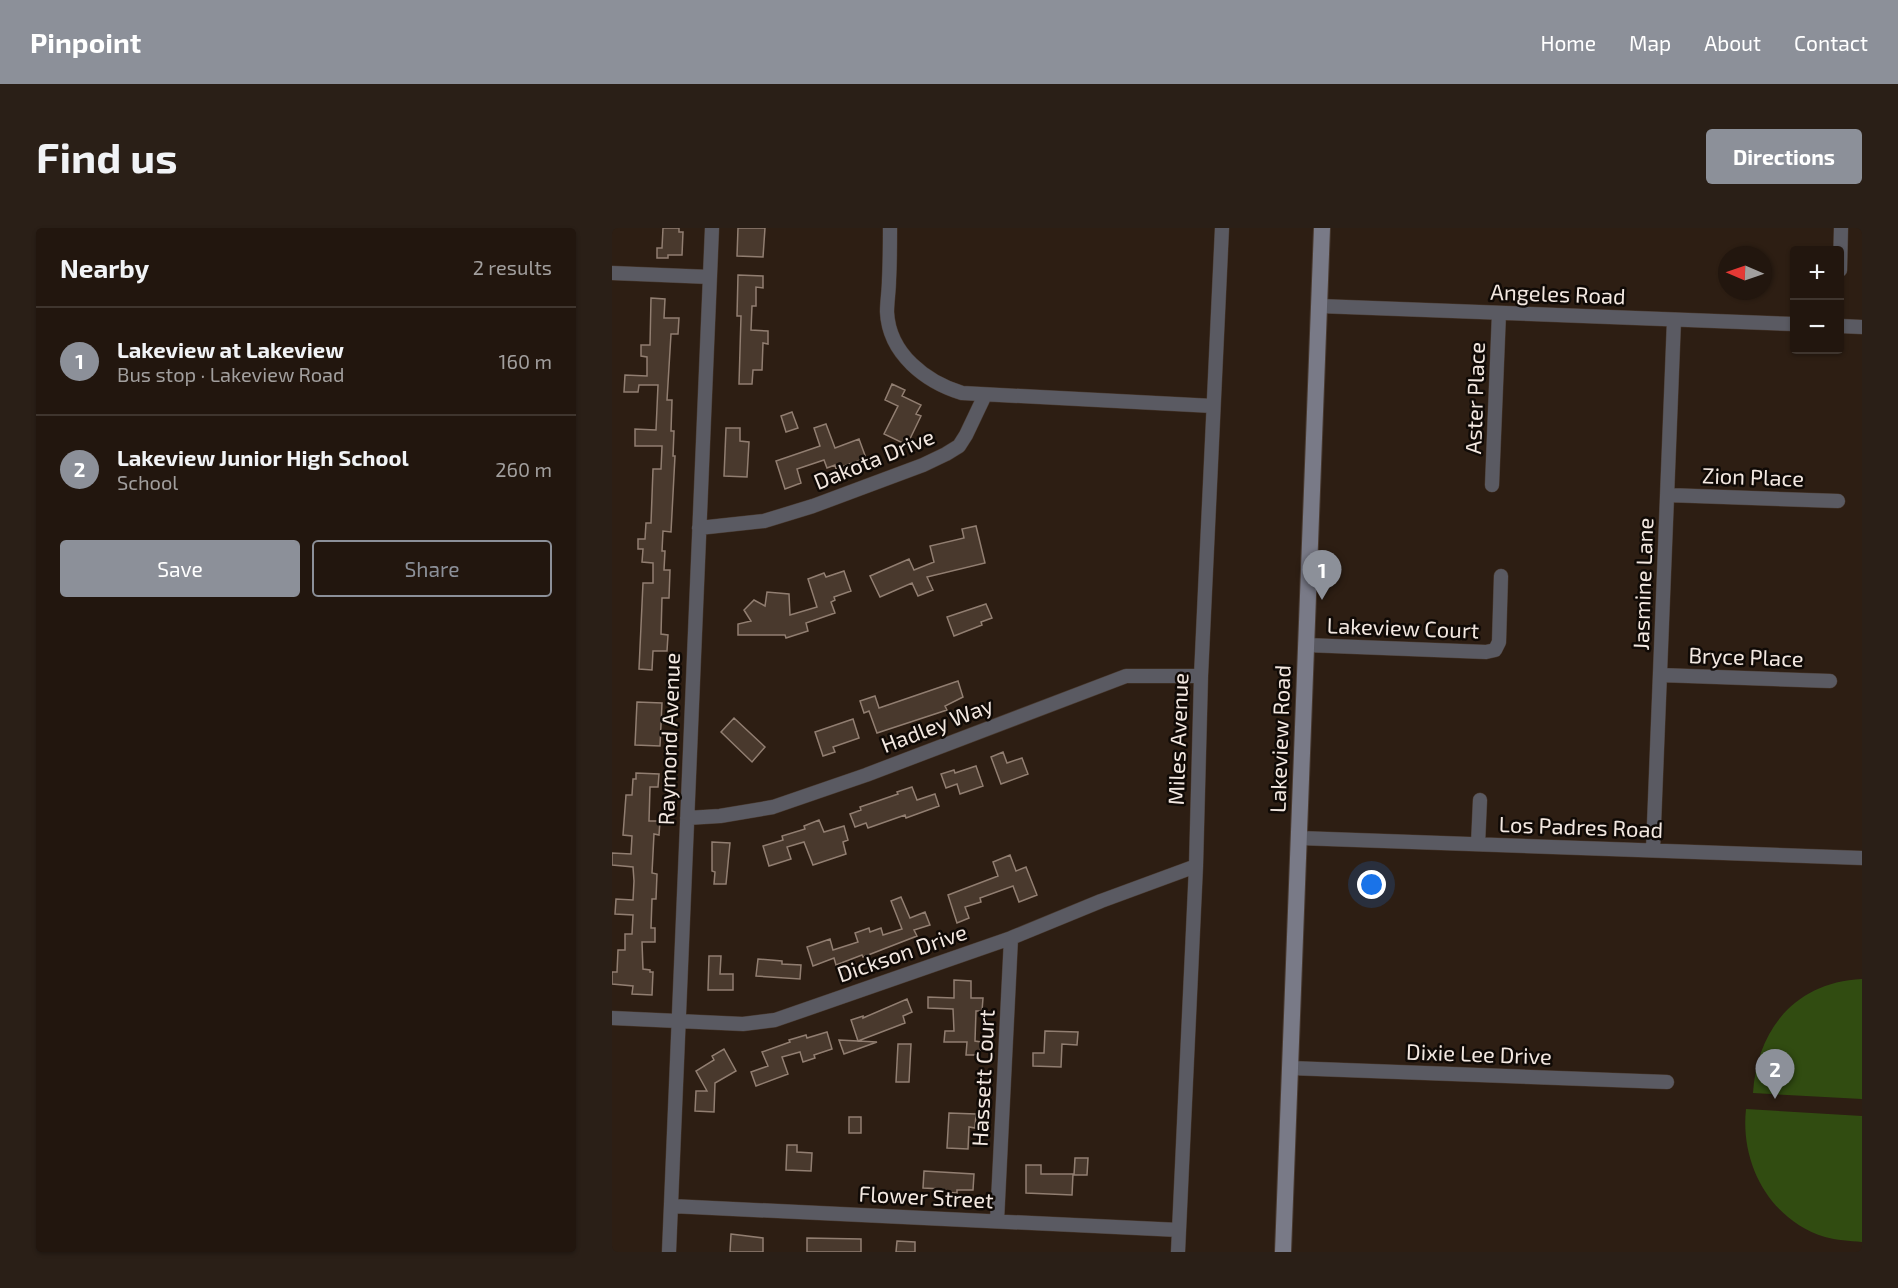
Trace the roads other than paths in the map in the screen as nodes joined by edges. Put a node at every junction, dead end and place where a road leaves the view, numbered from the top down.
1 (712, 228) edge
2 (890, 228) edge
3 (1222, 228) edge
4 (1322, 228) edge
5 (1841, 228) edge
6 (1840, 246) edge
7 (612, 273) edge
8 (710, 278) junction
9 (1319, 306) junction
10 (1499, 313) junction
11 (1674, 320) junction
12 (1790, 324) edge
13 (1844, 326) edge
14 (1862, 327) edge
15 (985, 394) junction
16 (1213, 406) junction
17 (1492, 485) dead end
18 (1667, 495) junction
19 (1838, 501) dead end
20 (699, 528) junction
21 (1501, 576) dead end
22 (1306, 645) junction
23 (1660, 675) junction
24 (1201, 676) junction
25 (1830, 681) dead end
26 (1480, 800) dead end
27 (687, 818) junction
28 (1299, 838) junction
29 (1478, 844) junction
30 (1653, 850) junction
31 (1862, 858) edge
32 (1196, 866) junction
33 (1011, 938) junction
34 (612, 1018) edge
35 (678, 1021) junction
36 (1290, 1068) junction
37 (1667, 1082) dead end
38 (671, 1206) junction
39 (997, 1221) junction
40 (1179, 1230) junction
41 (669, 1252) edge
42 (1178, 1252) edge
43 (1283, 1252) edge

1 - 8 street, Raymond Avenue
2 - 15 street
3 - 16 street, Miles Avenue
4 - 9 main road, Lakeview Road
5 - 6 street
7 - 8 street
8 - 20 street, Raymond Avenue
9 - 10 street, Angeles Road
9 - 22 main road, Lakeview Road
10 - 11 street, Angeles Road
10 - 17 street, Aster Place
11 - 12 street, Angeles Road
11 - 18 street, Jasmine Lane
13 - 14 street
15 - 16 street
15 - 20 street, Dakota Drive
16 - 24 street, Miles Avenue
18 - 19 street, Zion Place
18 - 23 street, Jasmine Lane
20 - 27 street, Raymond Avenue
21 - 22 street, Lakeview Court
22 - 28 main road, Lakeview Road
23 - 25 street, Bryce Place
23 - 30 street, Jasmine Lane
24 - 27 street, Hadley Way
24 - 32 street, Miles Avenue
26 - 29 street
27 - 35 street, Raymond Avenue
28 - 29 street, Los Padres Road
28 - 36 main road, Lakeview Road
29 - 30 street, Los Padres Road
30 - 31 street, Los Padres Road
32 - 33 street, Dickson Drive
32 - 40 street, Miles Avenue
33 - 35 street, Dickson Drive
33 - 39 street, Hassett Court
34 - 35 street, Dickson Drive
35 - 38 street, Raymond Avenue
36 - 37 street, Dixie Lee Drive
36 - 43 main road, Lakeview Road
38 - 39 street, Flower Street
38 - 41 street, Raymond Avenue
39 - 40 street, Flower Street
40 - 42 street, Miles Avenue

